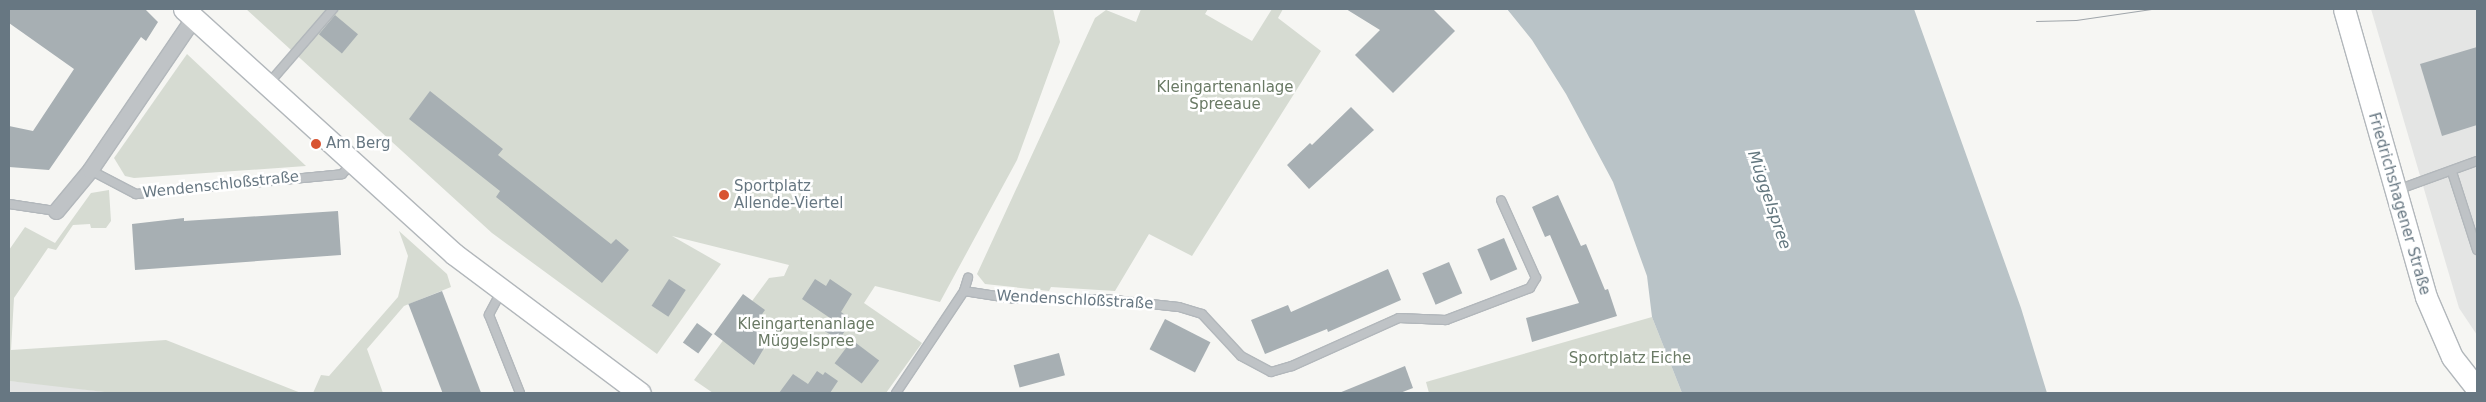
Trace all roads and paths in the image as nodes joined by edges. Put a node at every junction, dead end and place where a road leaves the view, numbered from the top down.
1 (333, 9) edge
2 (2344, 9) edge
3 (189, 13) edge
4 (268, 84) junction
5 (2477, 162) edge
6 (353, 163) junction
7 (90, 170) junction
8 (2452, 172) junction
9 (2396, 191) junction
10 (1501, 200) dead end
11 (9, 204) edge
12 (56, 211) joint
13 (2477, 250) edge
14 (968, 278) dead end
15 (501, 291) junction
16 (964, 292) junction
17 (2477, 389) edge
18 (520, 393) edge
19 (640, 393) edge
20 (896, 393) edge

1 - 4 lane
2 - 9 street, Friedrichshagener Straße
3 - 4 street
3 - 7 street
4 - 6 street
5 - 8 lane
6 - 7 lane, Wendenschloßstraße
6 - 15 street
7 - 12 street
8 - 9 lane
8 - 13 lane
9 - 17 street, Friedrichshagener Straße
10 - 16 lane, Wendenschloßstraße
11 - 12 lane
14 - 16 lane
15 - 18 lane
15 - 19 street
16 - 20 lane

